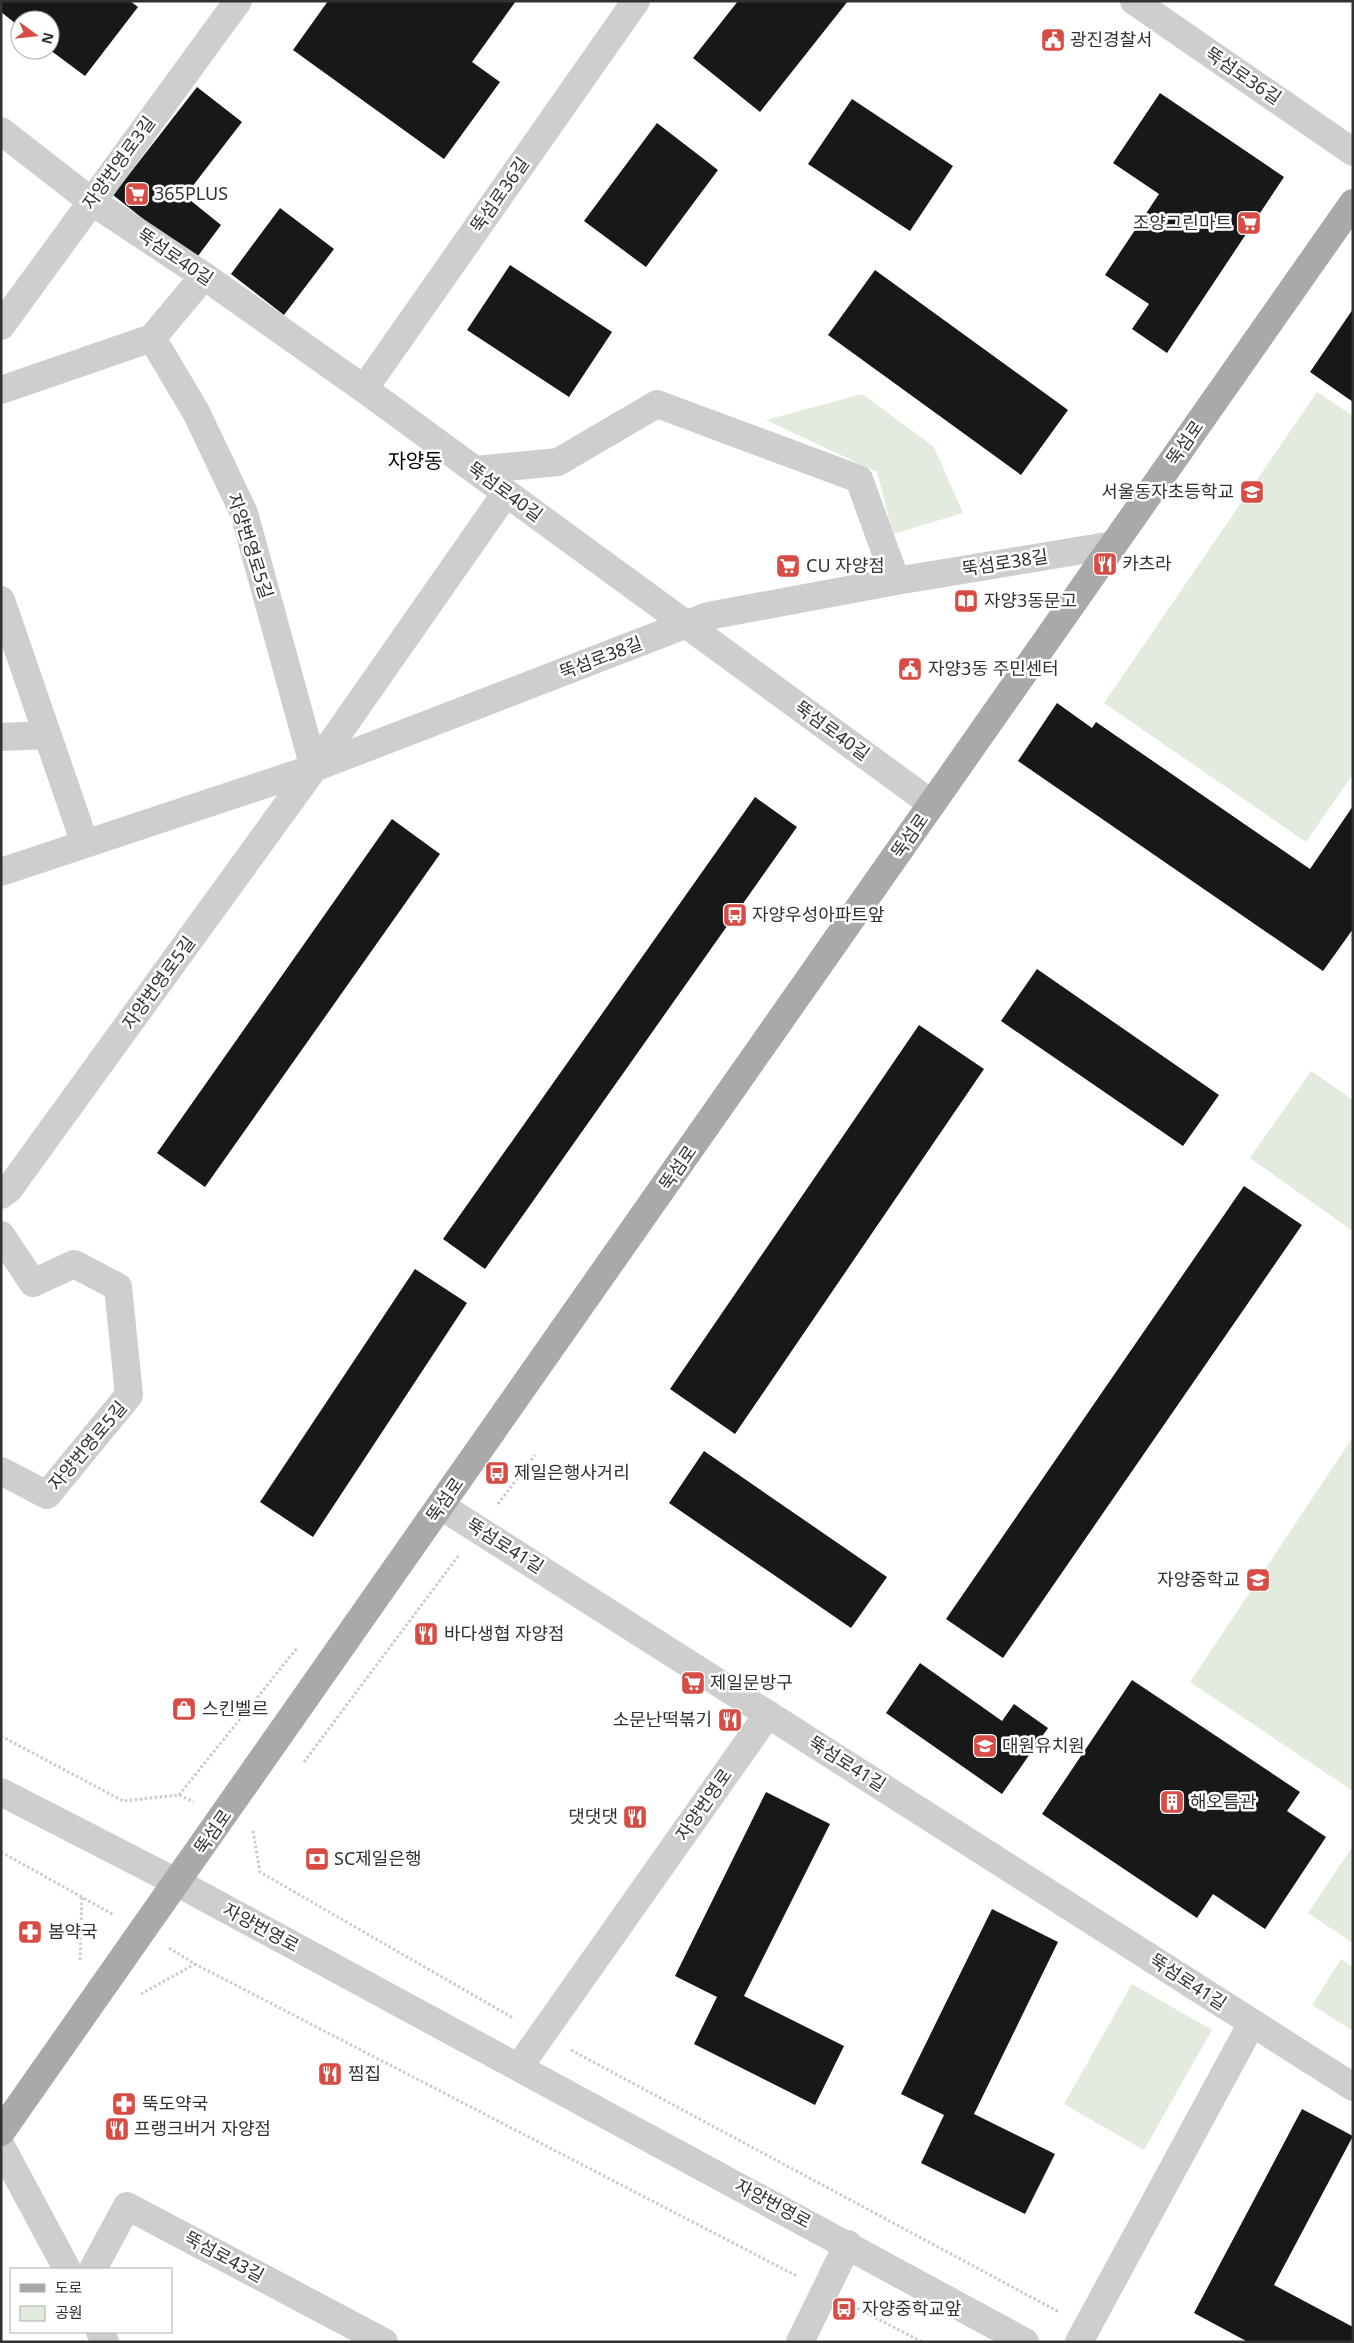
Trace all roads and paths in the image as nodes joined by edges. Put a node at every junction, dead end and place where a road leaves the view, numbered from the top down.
1 (238, 1) edge
2 (636, 1) edge
3 (1134, 1) edge
4 (1, 131) edge
5 (1353, 152) edge
6 (91, 201) junction
7 (1353, 203) edge
8 (204, 276) junction
9 (1, 326) edge
10 (152, 338) junction
11 (364, 389) junction
12 (1, 390) edge
13 (475, 470) junction
14 (506, 493) junction
15 (1113, 545) junction
16 (896, 581) junction
17 (1, 600) edge
18 (688, 625) junction
19 (47, 735) junction
20 (1, 737) edge
21 (314, 768) junction
22 (932, 804) junction
23 (85, 844) junction
24 (1, 872) edge
25 (1, 1196) edge
26 (1, 1235) edge
27 (535, 1455) dead end
28 (1, 1471) edge
29 (441, 1506) junction
30 (478, 1529) junction
31 (768, 1714) junction
32 (300, 1767) dead end
33 (1, 1792) edge
34 (258, 1823) dead end
35 (252, 1831) dead end
36 (1, 1852) edge
37 (178, 1883) junction
38 (82, 1896) junction
39 (143, 1932) junction
40 (80, 1969) dead end
41 (1252, 2023) junction
42 (519, 2067) junction
43 (1353, 2087) edge
44 (1, 2132) edge
45 (1, 2146) edge
46 (848, 2244) junction
47 (66, 2268) edge
48 (94, 2268) edge
49 (825, 2291) junction
50 (384, 2342) edge
51 (800, 2342) edge
52 (922, 2342) edge
53 (1025, 2342) edge
54 (1079, 2342) edge

1 - 6 street, 자양번영로3길
2 - 11 street, 뚝섬로36길
3 - 5 street, 뚝섬로36길
4 - 6 street, 뚝섬로40길
6 - 8 street, 뚝섬로40길
6 - 9 street, 자양번영로3길
7 - 15 main road, 뚝섬로
8 - 10 street
8 - 11 street, 뚝섬로40길
10 - 12 street
10 - 21 street, 자양번영로5길
11 - 13 street, 뚝섬로40길
13 - 14 street, 뚝섬로40길
13 - 16 street
14 - 18 street, 뚝섬로40길
14 - 21 street, 자양번영로5길
15 - 16 street, 뚝섬로38길
15 - 22 main road, 뚝섬로
16 - 18 street, 뚝섬로38길
17 - 19 street
18 - 21 street, 뚝섬로38길
18 - 22 street, 뚝섬로40길
19 - 20 street
19 - 23 street
21 - 23 street
21 - 25 street, 자양번영로5길
22 - 29 main road, 뚝섬로
23 - 24 street
26 - 28 street, 자양번영로5길
27 - 30 path
29 - 30 street, 뚝섬로41길
29 - 37 main road, 뚝섬로
30 - 31 street, 뚝섬로41길
30 - 32 path
31 - 41 street, 뚝섬로41길
31 - 42 street, 자양번영로
33 - 37 street, 자양번영로
34 - 35 path
36 - 38 path
37 - 39 main road, 뚝섬로
37 - 42 street, 자양번영로
38 - 39 path
38 - 40 path
39 - 44 main road, 뚝섬로
39 - 49 path
41 - 43 street, 뚝섬로41길
41 - 54 street
42 - 46 street, 자양번영로
45 - 47 street
46 - 49 street
46 - 53 street, 자양번영로
48 - 50 street, 뚝섬로43길
49 - 51 street
49 - 52 path

